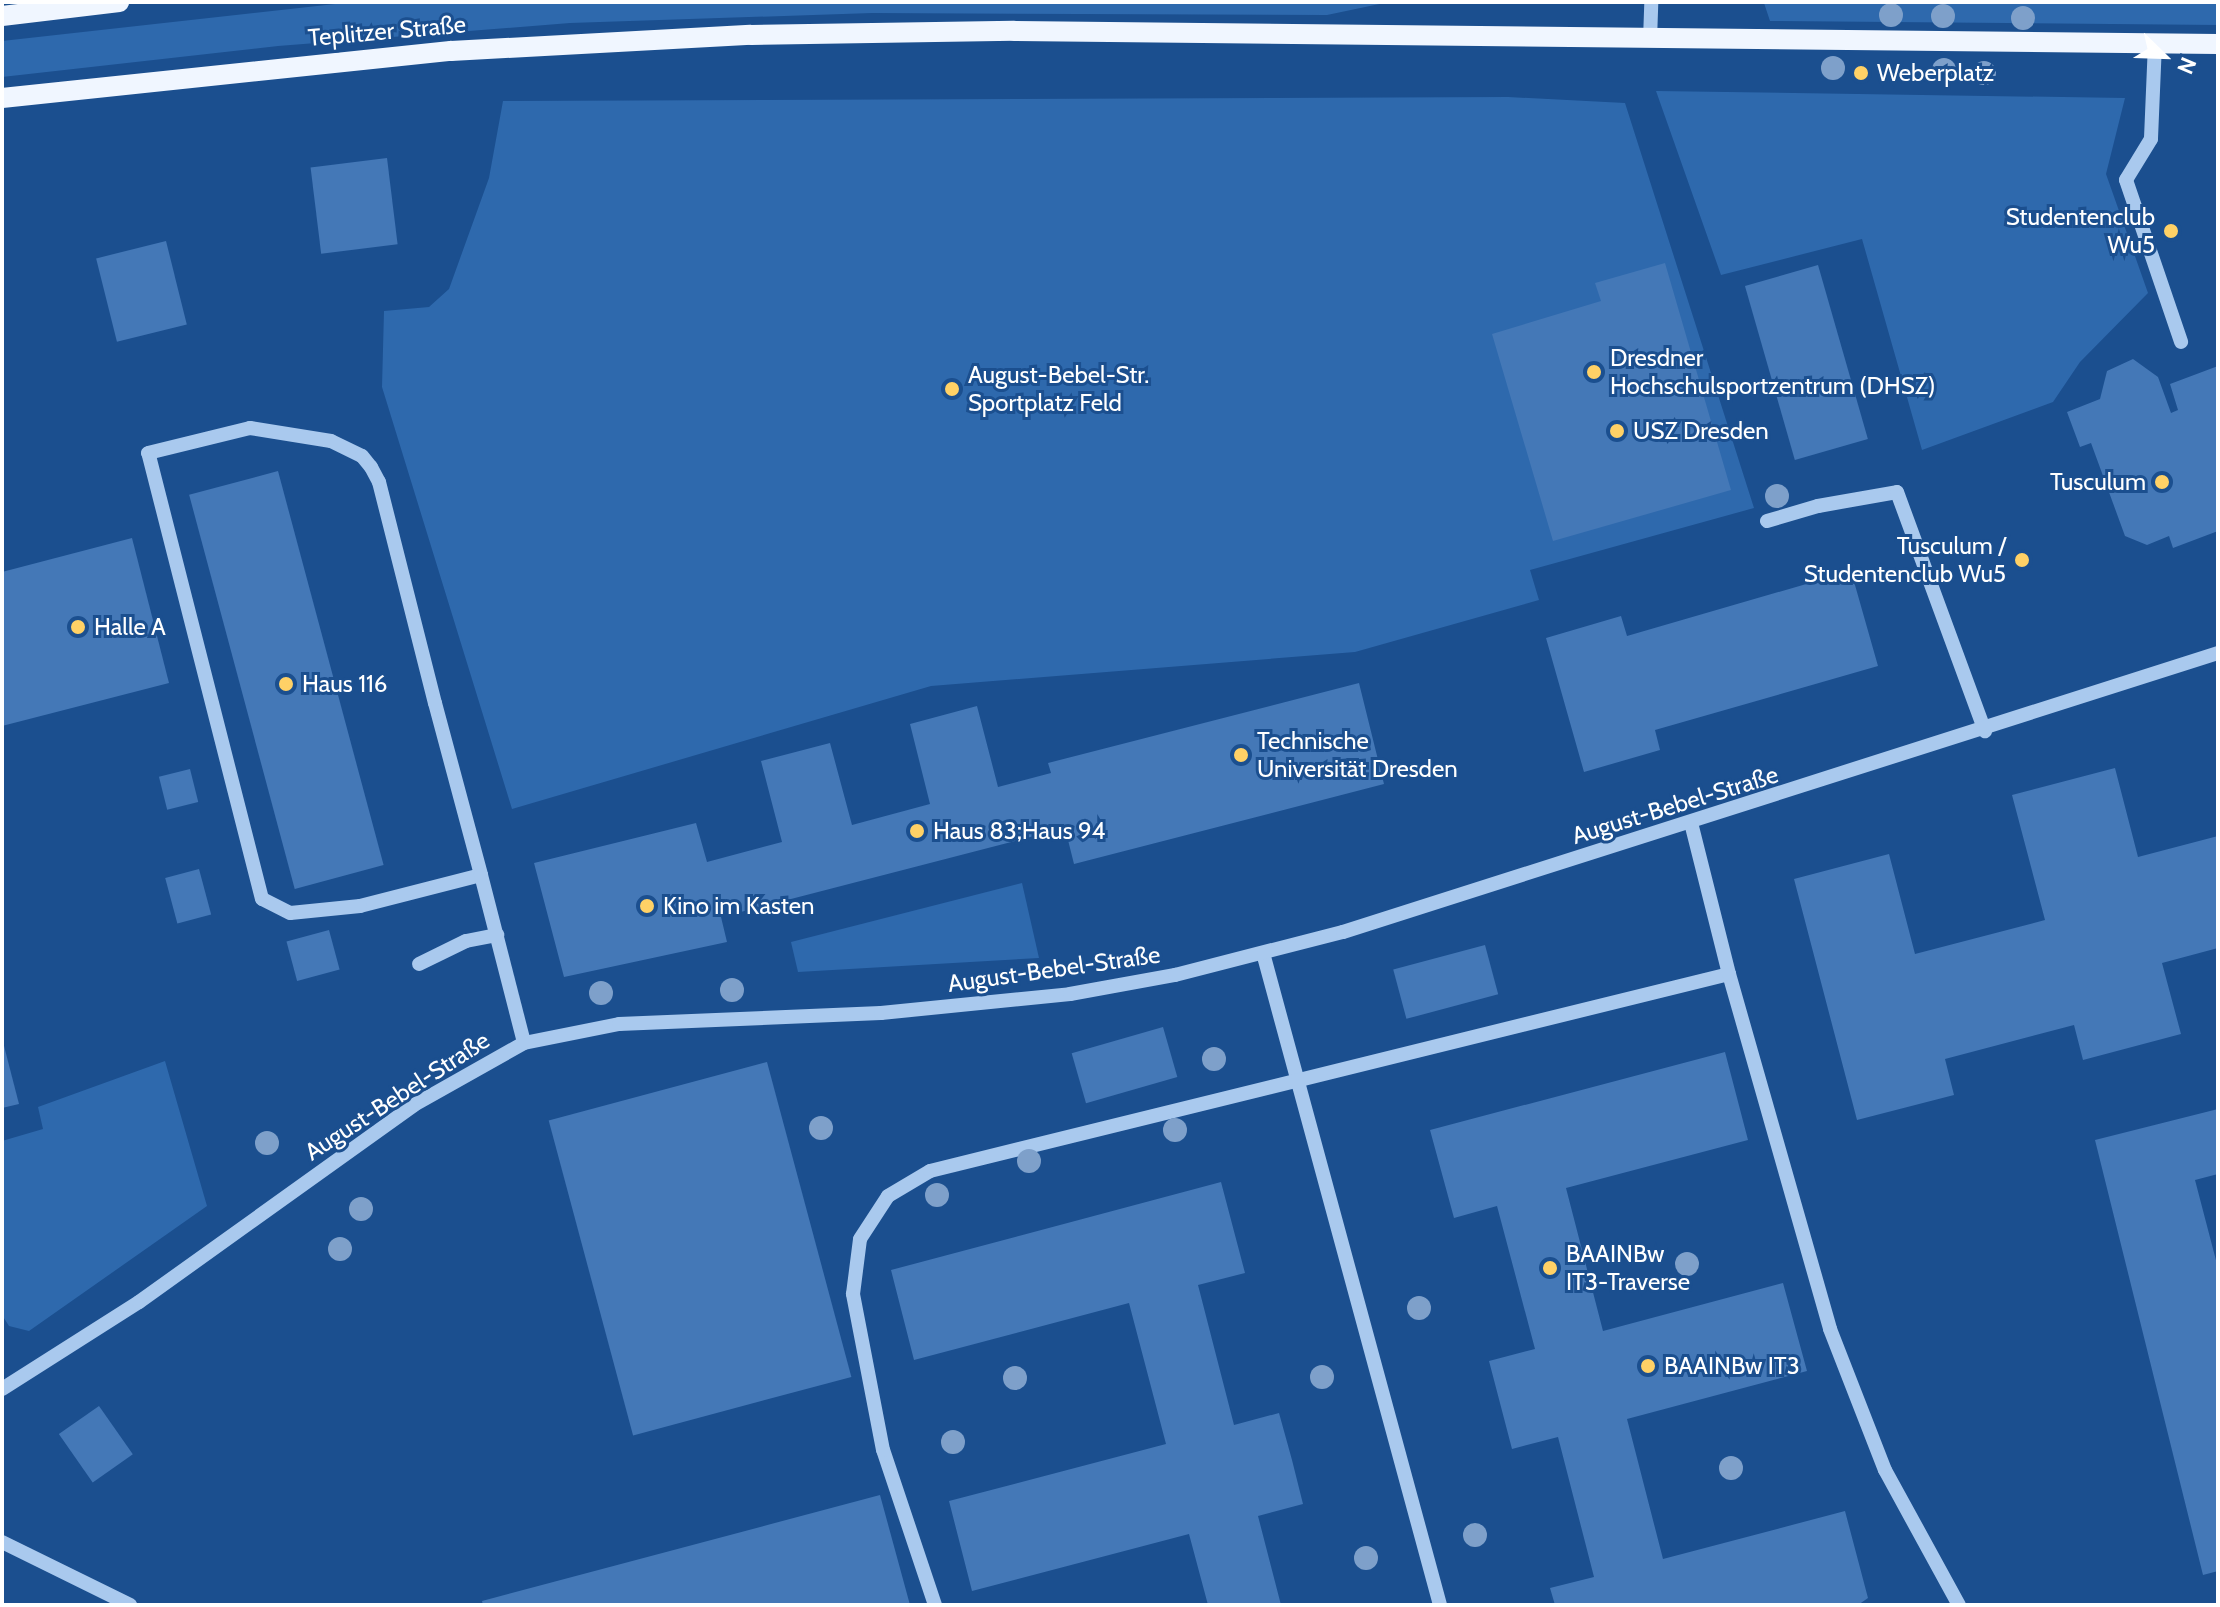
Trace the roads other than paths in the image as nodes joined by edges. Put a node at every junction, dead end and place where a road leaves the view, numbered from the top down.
1 (119, 2) edge
2 (1651, 2) edge
3 (8, 11) edge
4 (1650, 40) junction
5 (2155, 43) junction
6 (2218, 44) edge
7 (2, 98) edge
8 (2181, 342) dead end
9 (1767, 521) dead end
10 (2218, 653) edge
11 (1985, 731) junction
12 (1691, 823) junction
13 (481, 875) junction
14 (497, 935) junction
15 (1263, 953) junction
16 (419, 964) dead end
17 (1729, 974) junction
18 (524, 1043) junction
19 (1299, 1079) junction
20 (2, 1389) edge
21 (2, 1542) edge
22 (130, 1605) edge
23 (935, 1605) edge
24 (1440, 1605) edge
25 (1959, 1605) edge

1 - 3 main road
2 - 4 street
4 - 5 main road, Teplitzer Straße
4 - 7 main road, Teplitzer Straße
5 - 6 main road, Teplitzer Straße
5 - 8 street
9 - 11 street
10 - 11 street, August-Bebel-Straße
11 - 12 street, August-Bebel-Straße
12 - 15 street, August-Bebel-Straße
12 - 17 street
13 - 13 street
13 - 14 street
14 - 16 street
14 - 18 street
15 - 18 street, August-Bebel-Straße
15 - 19 street
17 - 19 street
17 - 25 street
18 - 20 street, August-Bebel-Straße
19 - 23 street
19 - 24 street
21 - 22 street

